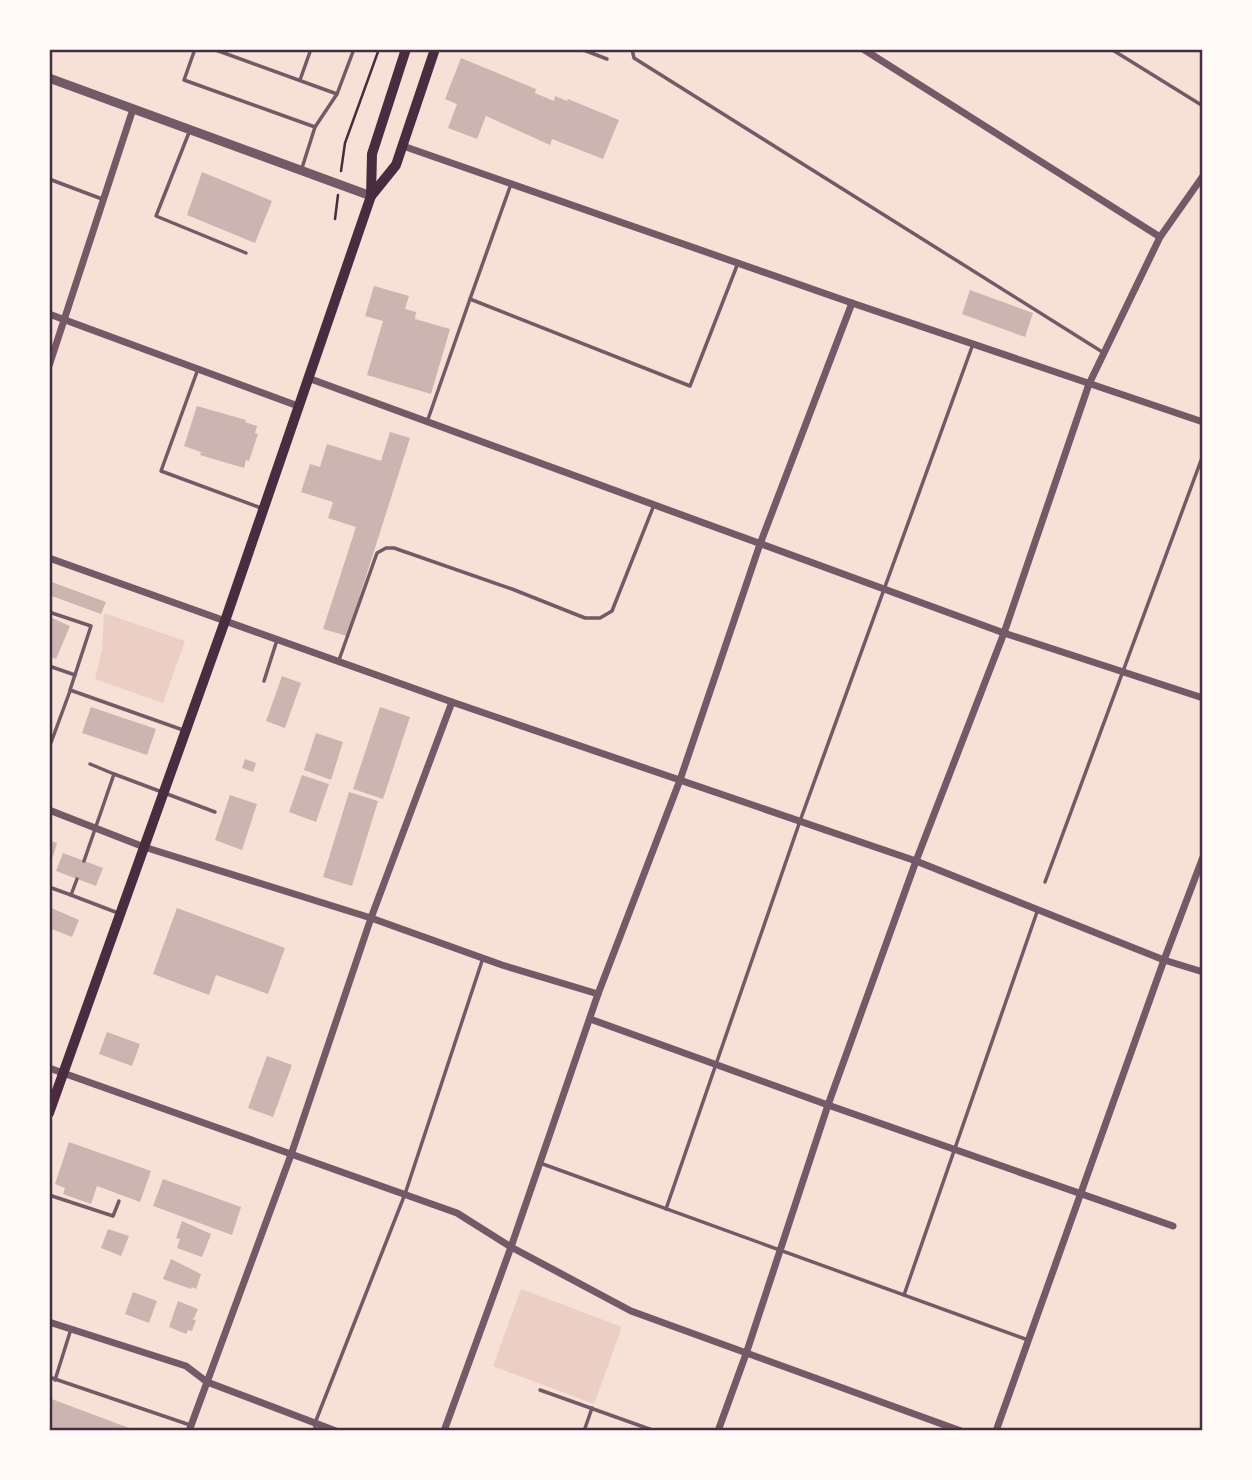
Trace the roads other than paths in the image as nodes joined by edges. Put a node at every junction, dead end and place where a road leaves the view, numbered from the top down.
1 (195, 49) edge
2 (214, 49) edge
3 (311, 49) edge
4 (354, 49) edge
5 (406, 49) edge
6 (435, 49) edge
7 (581, 49) edge
8 (632, 49) edge
9 (863, 49) edge
10 (1111, 49) edge
11 (607, 59) dead end
12 (49, 78) edge
13 (300, 80) junction
14 (337, 94) junction
15 (1203, 106) edge
16 (134, 108) junction
17 (315, 127) junction
18 (190, 129) junction
19 (403, 146) junction
20 (302, 170) junction
21 (1203, 176) edge
22 (49, 178) edge
23 (511, 184) junction
24 (371, 196) junction
25 (104, 200) junction
26 (1160, 237) junction
27 (246, 253) dead end
28 (738, 263) junction
29 (470, 299) junction
30 (852, 303) junction
31 (49, 314) edge
32 (65, 320) junction
33 (973, 344) junction
34 (1104, 353) junction
35 (49, 366) edge
36 (198, 369) junction
37 (308, 378) junction
38 (1089, 384) junction
39 (298, 406) junction
40 (427, 422) junction
41 (1203, 422) edge
42 (1203, 455) edge
43 (653, 505) junction
44 (263, 509) junction
45 (760, 544) junction
46 (49, 558) edge
47 (884, 589) junction
48 (49, 612) edge
49 (225, 621) junction
50 (1004, 633) junction
51 (277, 640) junction
52 (338, 662) junction
53 (49, 666) edge
54 (1123, 672) junction
55 (75, 675) junction
56 (264, 681) dead end
57 (70, 690) junction
58 (1203, 698) edge
59 (452, 702) junction
60 (184, 731) junction
61 (49, 748) edge
62 (90, 764) dead end
63 (114, 774) junction
64 (680, 780) junction
65 (163, 793) junction
66 (49, 810) edge
67 (215, 812) dead end
68 (800, 821) junction
69 (94, 828) junction
70 (144, 847) junction
71 (1203, 857) edge
72 (84, 861) dead end
73 (916, 861) junction
74 (77, 879) dead end
75 (1045, 882) dead end
76 (49, 887) edge
77 (71, 895) junction
78 (1038, 910) junction
79 (120, 914) junction
80 (371, 918) junction
81 (483, 958) junction
82 (1164, 960) junction
83 (1203, 972) edge
84 (598, 994) junction
85 (590, 1019) junction
86 (716, 1065) junction
87 (49, 1068) edge
88 (63, 1073) junction
89 (828, 1105) junction
90 (49, 1113) edge
91 (954, 1150) junction
92 (292, 1152) junction
93 (540, 1163) junction
94 (405, 1194) junction
95 (1081, 1194) junction
96 (49, 1195) edge
97 (119, 1201) dead end
98 (666, 1209) junction
99 (1173, 1226) dead end
100 (511, 1247) junction
101 (780, 1251) junction
102 (904, 1295) junction
103 (49, 1322) edge
104 (71, 1329) junction
105 (1028, 1340) junction
106 (746, 1354) junction
107 (49, 1377) edge
108 (55, 1380) junction
109 (207, 1382) junction
110 (540, 1390) dead end
111 (592, 1408) junction
112 (315, 1427) edge
113 (190, 1428) edge
114 (336, 1431) edge
115 (444, 1431) edge
116 (584, 1431) edge
117 (654, 1431) edge
118 (718, 1431) edge
119 (961, 1431) edge
120 (996, 1431) edge

1 - 17 lane
2 - 13 lane
3 - 13 lane
4 - 14 lane
5 - 24 main road
6 - 19 main road
7 - 11 lane
8 - 34 lane
9 - 26 street
10 - 15 lane
12 - 16 street
13 - 14 lane
14 - 17 lane
16 - 18 street
16 - 25 street
17 - 20 lane
18 - 20 street
18 - 27 lane
19 - 23 street
19 - 24 main road
20 - 24 street
21 - 26 street
22 - 25 lane
23 - 28 street
23 - 29 lane
24 - 37 main road
25 - 32 street
26 - 34 street
28 - 29 lane
28 - 30 street
29 - 40 lane
30 - 33 street
30 - 45 street
31 - 32 street
32 - 35 street
32 - 36 street
33 - 38 street
33 - 47 lane
34 - 38 street
36 - 39 street
36 - 44 lane
37 - 39 main road
37 - 40 street
38 - 41 street
38 - 50 street
39 - 44 main road
40 - 43 street
42 - 54 lane
43 - 45 street
43 - 52 lane
44 - 49 main road
45 - 47 street
45 - 64 street
46 - 49 street
47 - 50 street
47 - 68 lane
48 - 55 lane
49 - 51 street
49 - 60 main road
50 - 54 street
50 - 73 street
51 - 52 street
51 - 56 lane
52 - 59 street
53 - 55 lane
54 - 58 street
54 - 75 lane
55 - 57 lane
57 - 60 lane
57 - 61 lane
59 - 64 street
59 - 80 street
60 - 65 main road
62 - 63 lane
63 - 65 lane
63 - 69 lane
64 - 68 street
64 - 84 street
65 - 67 lane
65 - 70 main road
66 - 69 street
68 - 73 street
68 - 86 lane
69 - 70 street
69 - 72 lane
70 - 79 main road
70 - 80 street
71 - 82 street
73 - 78 street
73 - 89 street
74 - 77 lane
76 - 77 lane
77 - 79 lane
78 - 82 street
78 - 91 lane
79 - 88 main road
80 - 81 street
80 - 92 street
81 - 84 street
81 - 94 lane
82 - 83 street
82 - 95 street
84 - 85 street
85 - 86 street
85 - 93 street
86 - 89 street
86 - 98 lane
87 - 88 street
88 - 90 main road
88 - 92 street
89 - 91 street
89 - 101 street
91 - 95 street
91 - 102 lane
92 - 94 street
92 - 109 street
93 - 98 lane
93 - 100 street
94 - 100 street
94 - 112 lane
95 - 99 street
95 - 105 street
96 - 97 lane
98 - 101 lane
100 - 106 street
100 - 115 street
101 - 102 lane
101 - 106 street
102 - 105 lane
103 - 104 street
104 - 108 lane
104 - 109 street
105 - 120 street
106 - 118 street
106 - 119 street
107 - 108 lane
108 - 113 lane
109 - 112 street
109 - 113 street
110 - 111 lane
111 - 116 lane
111 - 117 lane
112 - 114 street

